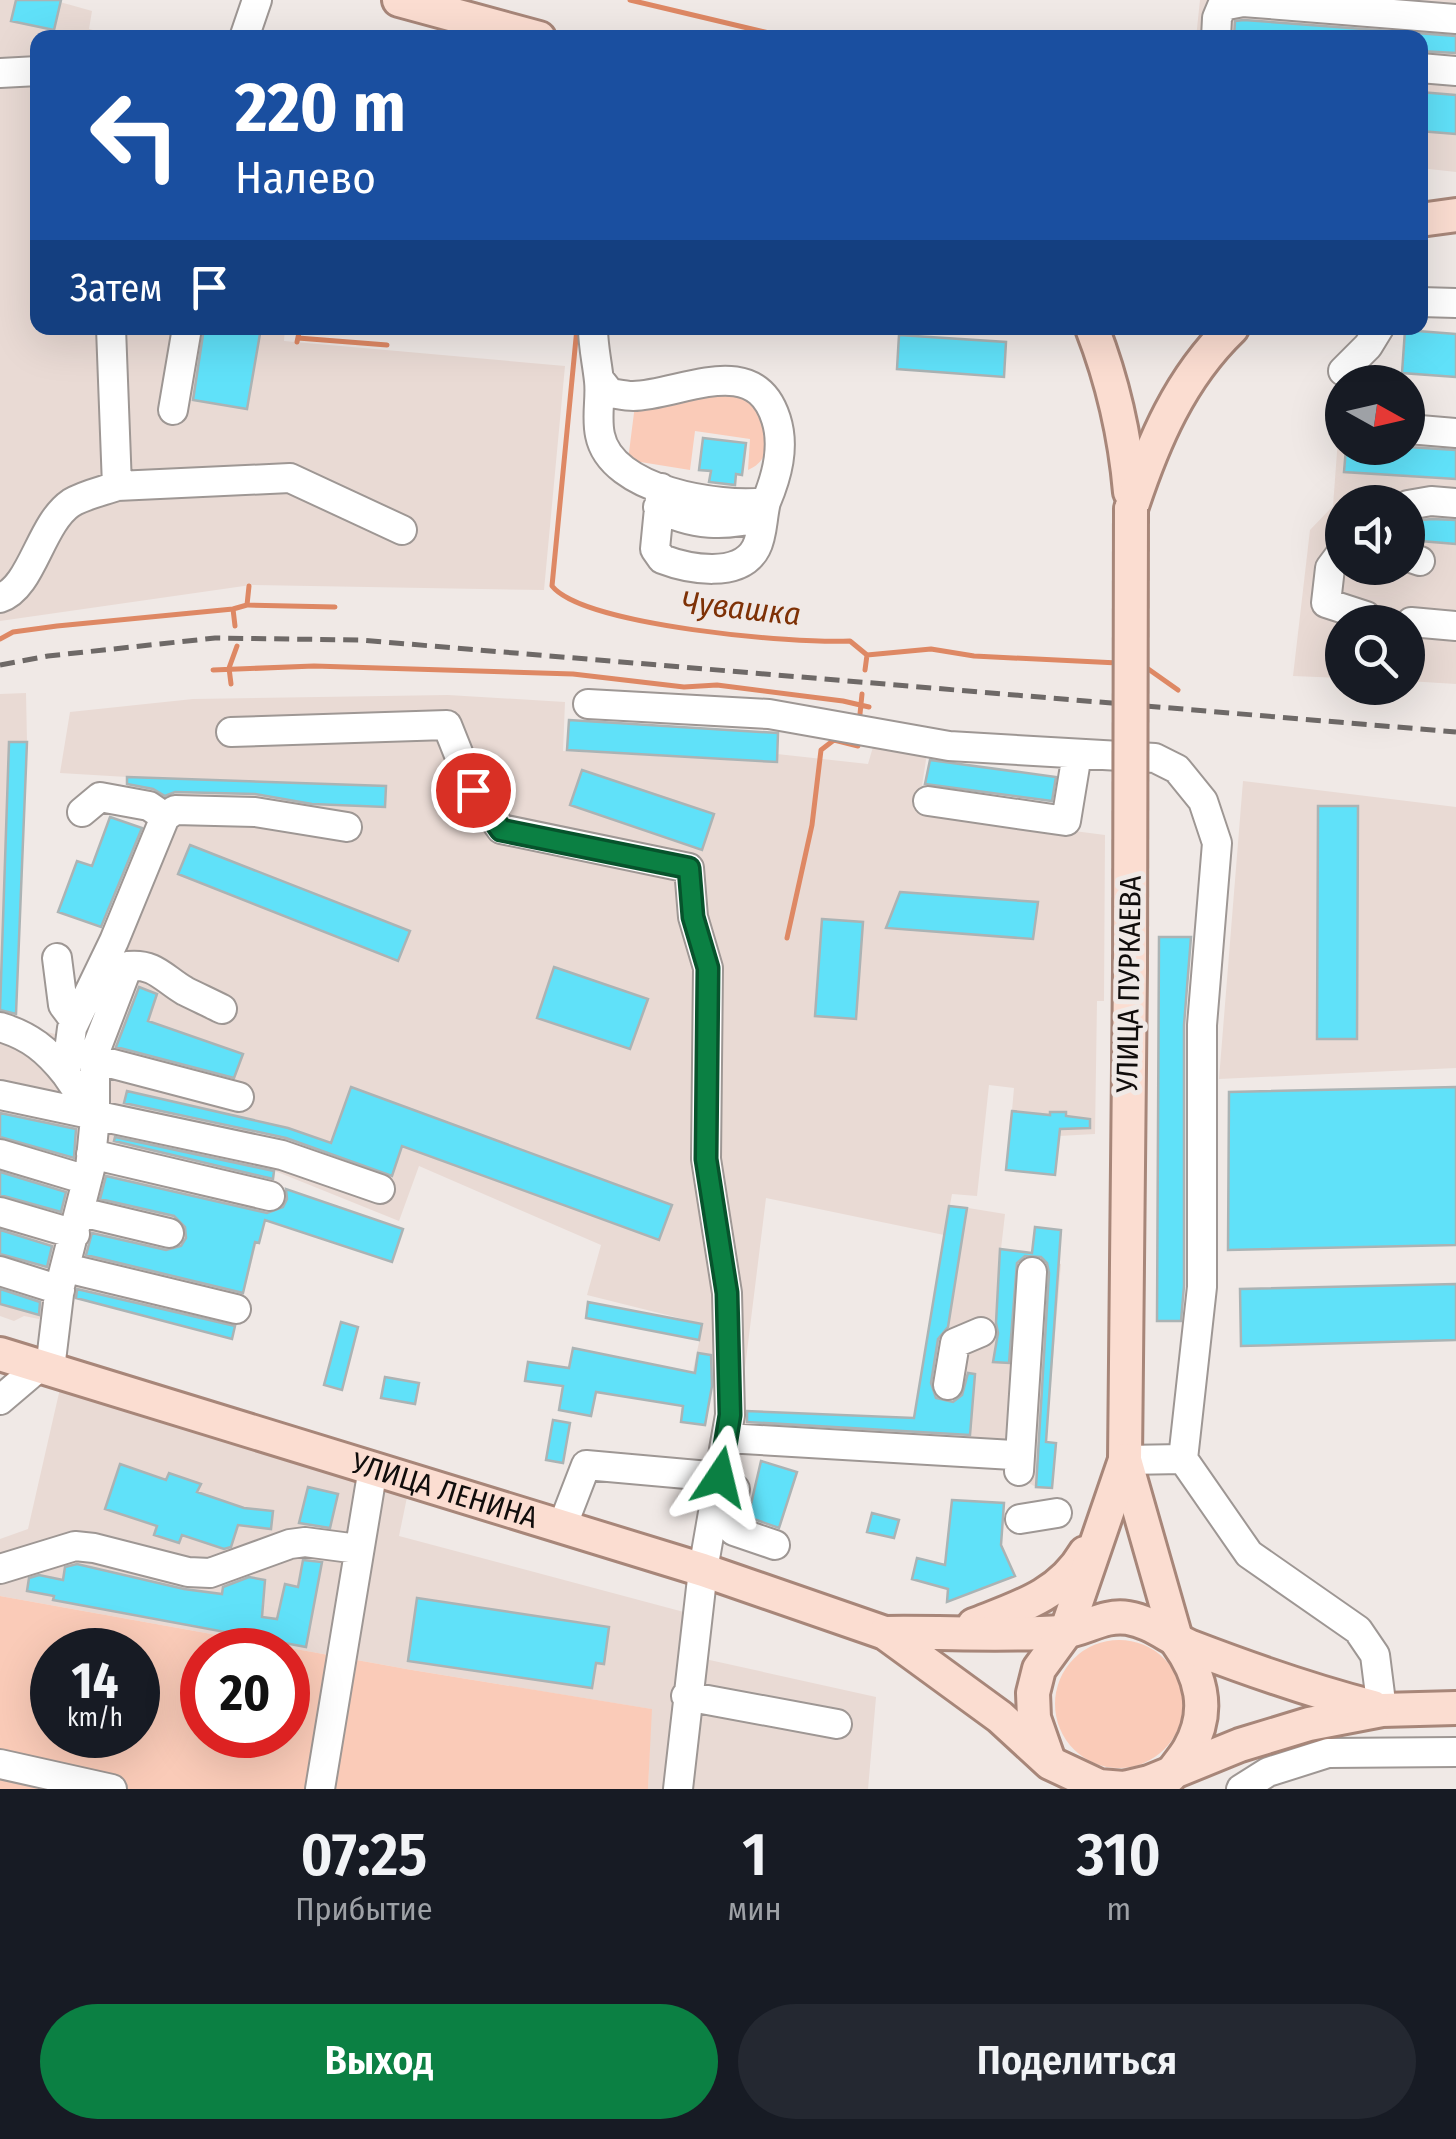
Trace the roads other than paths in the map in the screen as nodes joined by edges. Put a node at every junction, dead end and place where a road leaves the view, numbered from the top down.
1 (256, 0) edge
2 (399, 0) edge
3 (1456, 19) edge
4 (247, 30) edge
5 (510, 30) edge
6 (1216, 30) edge
7 (1428, 69) edge
8 (30, 71) edge
9 (1456, 71) edge
10 (0, 73) edge
11 (1428, 209) edge
12 (1456, 214) edge
13 (1428, 219) edge
14 (1428, 302) edge
15 (1456, 303) edge
16 (111, 335) edge
17 (186, 335) edge
18 (593, 335) edge
19 (1095, 335) edge
20 (1226, 335) edge
21 (1374, 335) edge
22 (1347, 365) edge
23 (599, 379) junction
24 (174, 410) dead end
25 (1425, 430) edge
26 (1456, 433) edge
27 (117, 486) junction
28 (660, 498) junction
29 (1425, 502) edge
30 (1456, 503) edge
31 (764, 509) junction
32 (1131, 509) junction
33 (402, 530) dead end
34 (0, 598) edge
35 (1425, 623) edge
36 (1456, 626) edge
37 (588, 704) dead end
38 (231, 732) dead end
39 (1077, 754) junction
40 (928, 801) dead end
41 (82, 812) dead end
42 (164, 817) junction
43 (347, 827) dead end
44 (57, 958) dead end
45 (222, 1009) dead end
46 (75, 1021) junction
47 (0, 1026) edge
48 (94, 1059) junction
49 (66, 1074) junction
50 (0, 1095) edge
51 (239, 1097) dead end
52 (95, 1116) junction
53 (0, 1154) edge
54 (89, 1167) junction
55 (380, 1189) dead end
56 (270, 1196) dead end
57 (0, 1212) edge
58 (78, 1223) junction
59 (169, 1233) dead end
60 (0, 1272) edge
61 (1032, 1272) dead end
62 (63, 1279) junction
63 (236, 1309) dead end
64 (981, 1332) dead end
65 (0, 1354) edge
66 (45, 1368) junction
67 (948, 1385) dead end
68 (0, 1400) edge
69 (735, 1438) junction
70 (1183, 1459) junction
71 (1124, 1460) junction
72 (374, 1468) junction
73 (720, 1477) junction
74 (1111, 1500) junction
75 (1057, 1512) dead end
76 (1020, 1519) dead end
77 (562, 1527) junction
78 (775, 1545) dead end
79 (358, 1550) junction
80 (0, 1569) edge
81 (703, 1570) junction
82 (958, 1631) junction
83 (885, 1632) junction
84 (1066, 1632) junction
85 (1177, 1642) junction
86 (686, 1696) junction
87 (1456, 1708) edge
88 (1382, 1710) junction
89 (838, 1724) dead end
90 (1456, 1752) edge
91 (0, 1764) edge
92 (1055, 1776) edge
93 (1168, 1781) edge
94 (112, 1789) edge
95 (320, 1789) edge
96 (678, 1789) edge
97 (1241, 1789) edge

1 - 4 lane
2 - 5 main road
3 - 6 lane
7 - 9 lane
8 - 10 lane
11 - 12 main road
12 - 13 main road
14 - 15 lane
16 - 27 lane
17 - 24 lane
18 - 23 lane
19 - 32 main road
20 - 32 main road
21 - 22 lane
23 - 28 lane
23 - 31 lane
25 - 26 lane
27 - 33 lane
27 - 34 lane
28 - 31 lane
28 - 31 lane
29 - 30 lane
32 - 71 main road, УЛИЦА ПУРКАЕВА, bridge
35 - 36 lane
37 - 39 lane
38 - 69 lane
39 - 40 lane
39 - 70 lane
41 - 42 lane
42 - 43 lane
42 - 46 lane
44 - 46 lane
45 - 48 lane
46 - 49 lane
47 - 49 lane
48 - 51 lane
48 - 52 lane
49 - 52 lane
50 - 52 lane
52 - 54 lane
52 - 55 lane
53 - 54 lane
54 - 56 lane
54 - 58 lane
57 - 58 lane
58 - 59 lane
58 - 62 lane
60 - 62 lane
61 - 69 lane
62 - 63 lane
62 - 66 lane
64 - 67 lane
65 - 66 main road, УЛИЦА ЛЕНИНА
66 - 68 lane
66 - 72 main road, УЛИЦА ЛЕНИНА
69 - 73 lane
69 - 78 lane
70 - 71 lane
70 - 88 lane
71 - 74 main road
71 - 85 main road
72 - 77 main road, УЛИЦА ЛЕНИНА
72 - 79 lane
73 - 77 lane
73 - 81 lane
74 - 82 main road
74 - 84 main road
75 - 76 lane
77 - 81 main road, УЛИЦА ЛЕНИНА
79 - 80 lane
79 - 95 lane
81 - 83 main road, УЛИЦА ЛЕНИНА
81 - 86 lane
82 - 83 main road
82 - 84 main road
83 - 92 main road
84 - 85 main road
84 - 92 main road
85 - 88 main road
85 - 93 main road
86 - 89 lane
86 - 96 lane
87 - 88 main road
88 - 93 main road
90 - 97 lane
91 - 94 lane
92 - 93 main road

